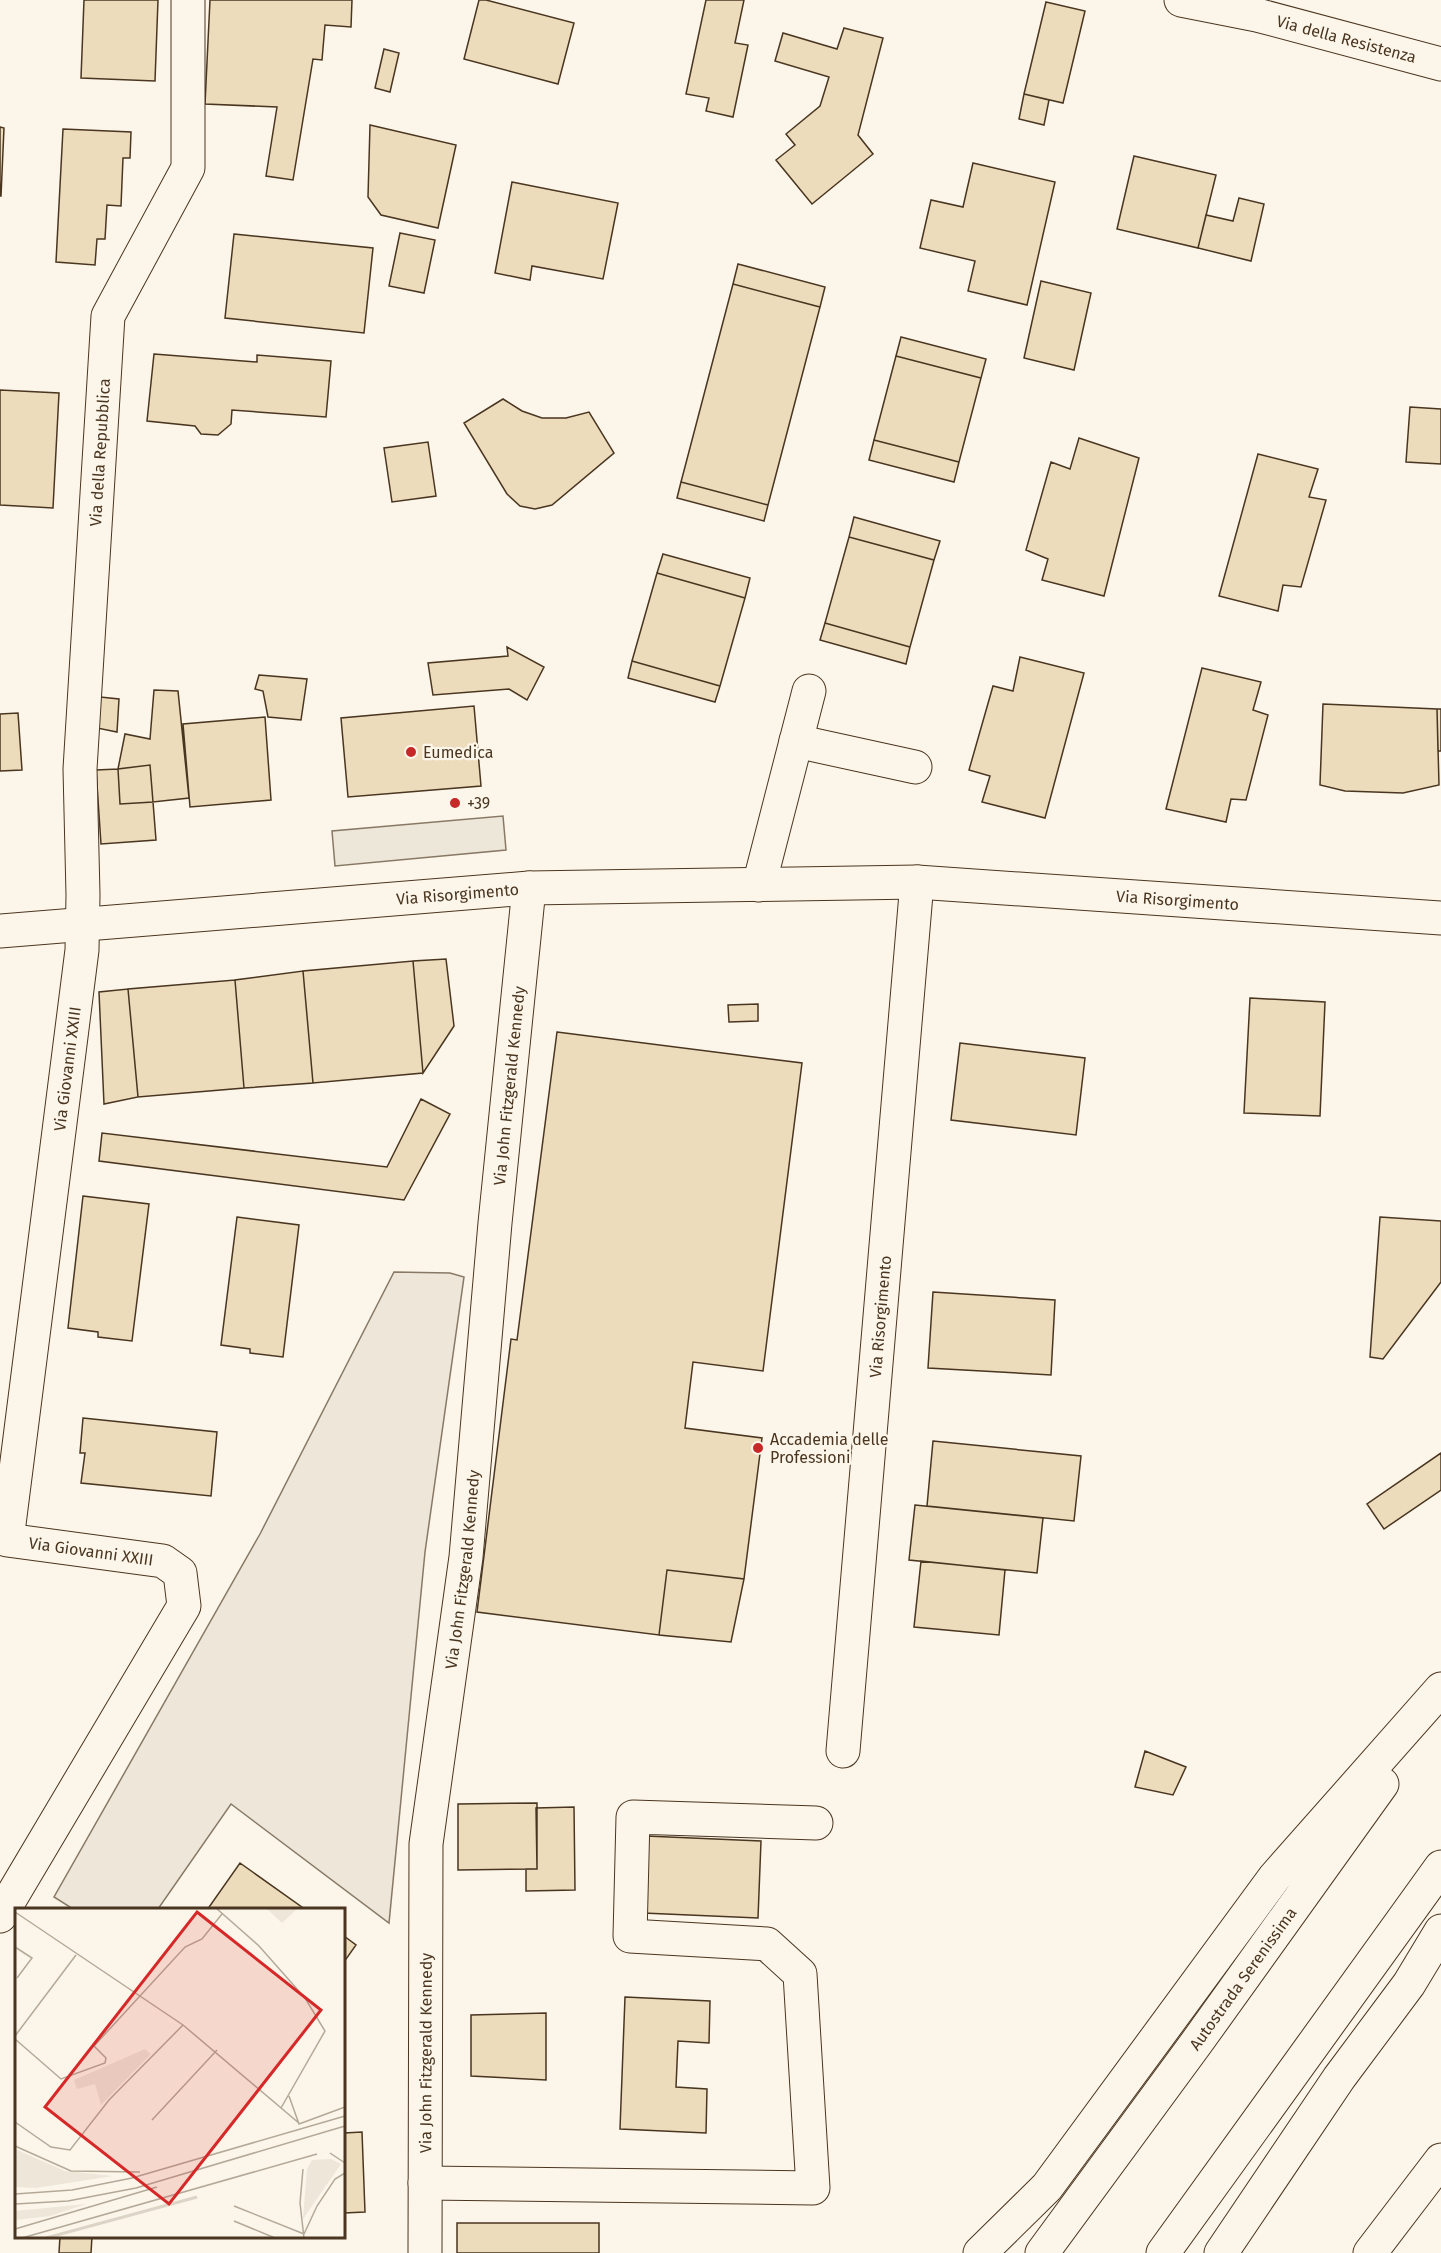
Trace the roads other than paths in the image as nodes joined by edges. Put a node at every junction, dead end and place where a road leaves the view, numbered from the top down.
1 (188, 0) edge
2 (1181, 0) edge
3 (1441, 64) edge
4 (809, 691) dead end
5 (796, 741) junction
6 (915, 767) dead end
7 (916, 882) junction
8 (759, 885) junction
9 (529, 888) junction
10 (1441, 918) edge
11 (83, 924) junction
12 (0, 931) edge
13 (1441, 1689) edge
14 (1441, 1702) edge
15 (843, 1751) dead end
16 (816, 1823) dead end
17 (1441, 1867) edge
18 (0, 1916) edge
19 (1441, 1931) edge
20 (1441, 2160) edge
21 (425, 2182) junction
22 (425, 2253) edge
23 (981, 2253) edge
24 (1042, 2253) edge
25 (1163, 2253) edge
26 (1221, 2253) edge
27 (1370, 2253) edge

1 - 11 main road, Via della Repubblica
2 - 3 main road, Via della Resistenza
4 - 5 main road
5 - 6 main road
5 - 8 main road
7 - 8 main road, Via Risorgimento
7 - 10 main road, Via Risorgimento
7 - 15 main road, Via Risorgimento
8 - 9 main road, Via Risorgimento
9 - 11 main road, Via Risorgimento
9 - 21 main road, Via John Fitzgerald Kennedy
11 - 12 main road, Via Risorgimento
11 - 18 main road, Via Giovanni XXIII
13 - 23 main road
14 - 24 main road, Autostrada Serenissima
16 - 21 main road
17 - 25 main road
19 - 26 main road
20 - 27 main road
21 - 22 main road, Via John Fitzgerald Kennedy

